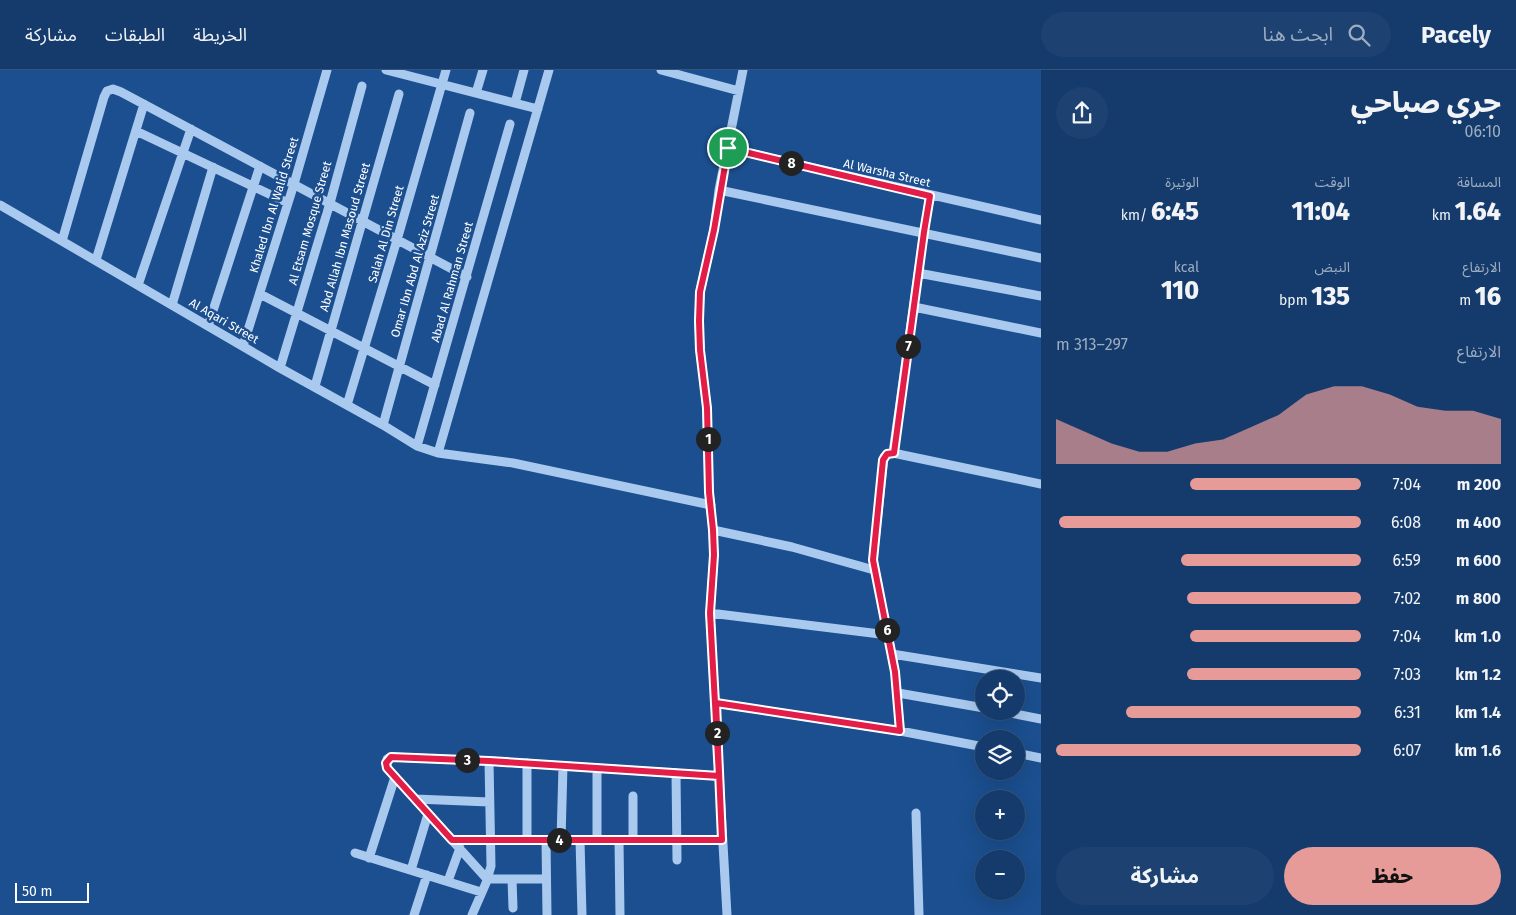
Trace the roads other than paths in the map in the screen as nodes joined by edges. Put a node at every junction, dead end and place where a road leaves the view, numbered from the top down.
1 (327, 70) edge
2 (386, 70) edge
3 (446, 70) edge
4 (483, 70) edge
5 (524, 70) edge
6 (549, 70) edge
7 (661, 70) edge
8 (743, 70) edge
9 (405, 72) edge
10 (442, 84) junction
11 (362, 86) dead end
12 (739, 91) junction
13 (476, 93) junction
14 (399, 94) dead end
15 (515, 103) junction
16 (144, 104) junction
17 (538, 109) junction
18 (470, 114) dead end
19 (510, 124) dead end
20 (191, 129) junction
21 (136, 130) junction
22 (728, 148) junction
23 (183, 153) junction
24 (260, 166) junction
25 (213, 167) junction
26 (294, 184) junction
27 (253, 186) junction
28 (720, 190) junction
29 (930, 196) junction
30 (288, 203) junction
31 (330, 203) junction
32 (0, 205) edge
33 (1041, 220) edge
34 (363, 221) junction
35 (924, 232) junction
36 (398, 240) junction
37 (62, 241) junction
38 (430, 257) junction
39 (1041, 258) edge
40 (96, 260) junction
41 (918, 272) junction
42 (467, 277) junction
43 (138, 285) junction
44 (260, 294) junction
45 (1041, 296) edge
46 (172, 305) junction
47 (914, 308) junction
48 (296, 313) junction
49 (208, 326) junction
50 (331, 331) junction
51 (1041, 333) edge
52 (243, 346) junction
53 (365, 348) junction
54 (400, 366) junction
55 (280, 368) junction
56 (435, 385) junction
57 (315, 386) junction
58 (347, 405) junction
59 (383, 425) junction
60 (417, 446) junction
61 (438, 453) junction
62 (894, 453) junction
63 (1041, 484) edge
64 (711, 505) junction
65 (713, 530) junction
66 (874, 570) junction
67 (710, 613) junction
68 (888, 635) junction
69 (892, 654) junction
70 (1041, 678) edge
71 (898, 693) junction
72 (716, 703) junction
73 (975, 706) edge
74 (1025, 715) edge
75 (1041, 718) edge
76 (900, 731) junction
77 (975, 745) edge
78 (1025, 755) edge
79 (1041, 758) edge
80 (489, 761) junction
81 (527, 763) junction
82 (563, 766) junction
83 (597, 768) junction
84 (676, 773) junction
85 (719, 776) junction
86 (395, 777) junction
87 (633, 796) dead end
88 (415, 799) junction
89 (489, 802) junction
90 (428, 814) junction
91 (916, 814) dead end
92 (452, 840) junction
93 (490, 840) junction
94 (528, 840) junction
95 (546, 840) junction
96 (562, 840) junction
97 (580, 840) junction
98 (597, 840) junction
99 (619, 840) junction
100 (633, 840) junction
101 (677, 840) junction
102 (722, 840) junction
103 (460, 848) junction
104 (355, 853) dead end
105 (370, 858) junction
106 (677, 860) dead end
107 (411, 870) junction
108 (427, 874) junction
109 (487, 879) junction
110 (512, 879) junction
111 (546, 879) junction
112 (448, 881) junction
113 (481, 892) junction
114 (513, 908) dead end
115 (414, 915) edge
116 (472, 915) edge
117 (547, 915) edge
118 (582, 915) edge
119 (620, 915) edge
120 (727, 915) edge
121 (919, 915) edge

1 - 26 street, Khaled Ibn Al Walid Street
2 - 9 street
3 - 10 street, Salah Al Din Street
4 - 13 street
5 - 15 street
6 - 17 street
7 - 12 street
8 - 12 street
9 - 10 street
10 - 13 street
10 - 36 street, Salah Al Din Street
11 - 31 street, Al Etsam Mosque Street
12 - 22 street
13 - 15 street
14 - 34 street, Abd Allah Ibn Masoud Street
15 - 17 street
16 - 20 street
16 - 21 street
16 - 37 street
17 - 61 street
18 - 38 street, Omar Ibn Abd Al Aziz Street
19 - 42 street, Abad Al Rahman Street
20 - 23 street
20 - 24 street
21 - 23 street
21 - 40 street
22 - 28 street
22 - 29 street, Al Warsha Street
23 - 25 street
23 - 43 street
24 - 26 street
24 - 27 street
25 - 27 street
25 - 46 street
26 - 30 street, Khaled Ibn Al Walid Street
26 - 31 street
27 - 30 street
27 - 49 street
28 - 35 street
28 - 64 street
29 - 33 street, Al Warsha Street
29 - 35 street
30 - 44 street, Khaled Ibn Al Walid Street
31 - 34 street
31 - 48 street, Al Etsam Mosque Street
32 - 37 street, Al Aqari Street
34 - 36 street
34 - 50 street, Abd Allah Ibn Masoud Street
35 - 39 street
35 - 41 street
36 - 38 street
36 - 53 street, Salah Al Din Street
37 - 40 street, Al Aqari Street
38 - 42 street
38 - 54 street, Omar Ibn Abd Al Aziz Street
40 - 43 street, Al Aqari Street
41 - 45 street
41 - 47 street
42 - 56 street, Abad Al Rahman Street
43 - 46 street, Al Aqari Street
44 - 48 street
44 - 52 street, Khaled Ibn Al Walid Street
46 - 49 street, Al Aqari Street
47 - 51 street
47 - 62 street
48 - 50 street
48 - 55 street, Al Etsam Mosque Street
49 - 52 street, Al Aqari Street
50 - 53 street
50 - 57 street, Abd Allah Ibn Masoud Street
52 - 55 street, Al Aqari Street
53 - 54 street
53 - 58 street, Salah Al Din Street
54 - 56 street
54 - 59 street, Omar Ibn Abd Al Aziz Street
55 - 57 street, Al Aqari Street
56 - 60 street, Abad Al Rahman Street
57 - 58 street, Al Aqari Street
58 - 59 street, Al Aqari Street
59 - 60 street, Al Aqari Street
60 - 61 street, Al Aqari Street
61 - 64 street, Al Aqari Street
62 - 63 street
62 - 66 street
64 - 65 street
65 - 66 street
65 - 67 street
66 - 68 street
67 - 68 street
67 - 72 street
68 - 69 street
69 - 70 street
69 - 71 street
71 - 73 street
71 - 76 street
72 - 76 street
72 - 85 street
74 - 75 street
76 - 77 street
78 - 79 street
80 - 81 street
80 - 86 street
80 - 89 street
81 - 82 street
81 - 94 street
82 - 83 street
82 - 96 street
83 - 84 street
83 - 98 street
84 - 85 street
84 - 101 street
85 - 102 street
86 - 88 street
86 - 105 street
87 - 100 street
88 - 89 street
88 - 90 street
89 - 93 street
90 - 92 street
90 - 107 street
91 - 121 street
92 - 93 street
92 - 103 street
93 - 94 street
93 - 109 street
94 - 95 street
95 - 96 street
95 - 111 street
96 - 97 street
97 - 98 street
97 - 118 street
98 - 99 street
99 - 100 street
99 - 119 street
100 - 101 street
101 - 102 street
101 - 106 street
102 - 120 street
103 - 109 street
103 - 112 street
104 - 105 street
105 - 107 street
107 - 108 street
108 - 112 street
108 - 115 street
109 - 110 street
109 - 113 street
110 - 111 street
110 - 114 street
111 - 117 street
112 - 113 street
113 - 116 street

